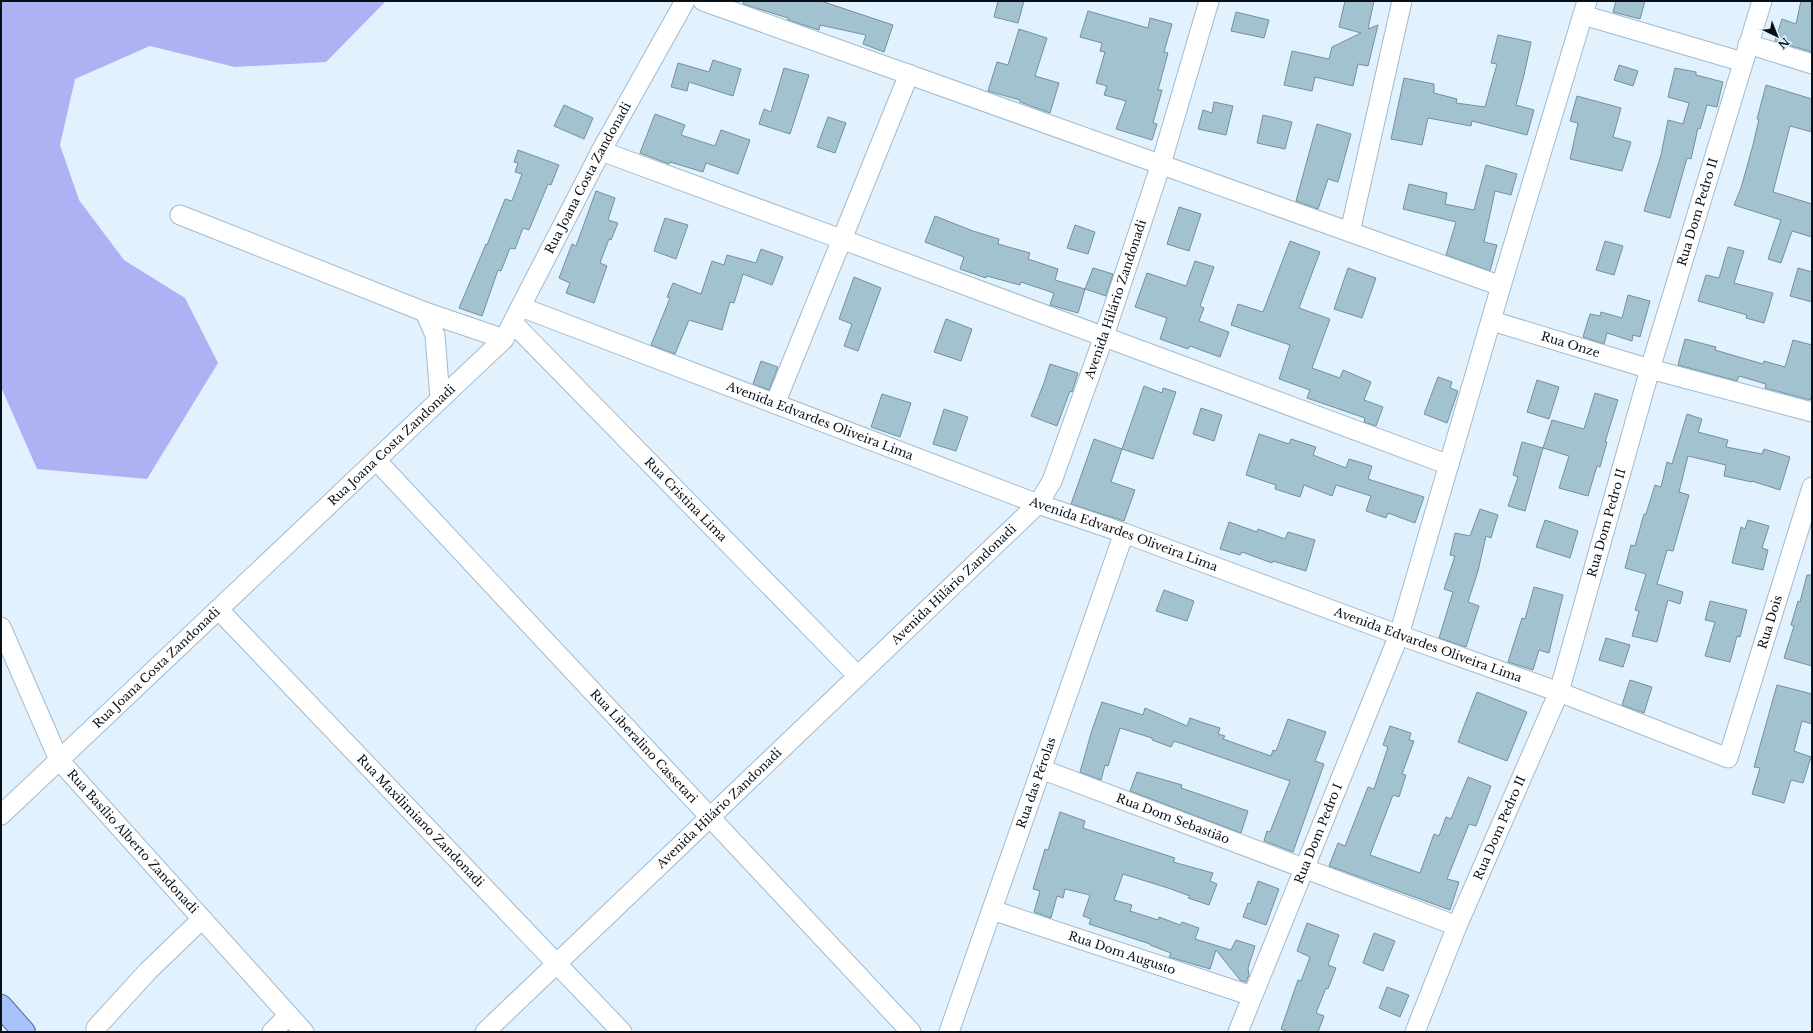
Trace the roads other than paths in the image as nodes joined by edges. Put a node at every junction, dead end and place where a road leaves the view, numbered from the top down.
1 (685, 1) edge
2 (703, 1) edge
3 (1402, 1) edge
4 (1762, 1) edge
5 (1204, 2) edge
6 (1585, 8) edge
7 (1746, 53) junction
8 (1812, 64) edge
9 (909, 74) junction
10 (601, 151) junction
11 (1161, 164) junction
12 (180, 215) dead end
13 (1350, 232) junction
14 (841, 239) junction
15 (1501, 286) junction
16 (425, 312) junction
17 (517, 315) junction
18 (1492, 321) junction
19 (1104, 336) junction
20 (504, 339) junction
21 (1650, 368) junction
22 (440, 399) junction
23 (775, 404) junction
24 (1812, 412) edge
25 (376, 460) junction
26 (1449, 465) junction
27 (1812, 487) edge
28 (1038, 504) junction
29 (1124, 533) junction
30 (218, 609) junction
31 (1, 626) edge
32 (1398, 635) junction
33 (858, 676) junction
34 (1559, 692) junction
35 (1728, 758) joint
36 (59, 760) junction
37 (1041, 770) junction
38 (1, 815) edge
39 (711, 817) junction
40 (1304, 868) junction
41 (992, 910) junction
42 (202, 919) junction
43 (1457, 926) junction
44 (557, 964) junction
45 (1252, 996) junction
46 (2, 1011) edge
47 (288, 1016) junction
48 (24, 1032) edge
49 (96, 1032) edge
50 (272, 1032) edge
51 (304, 1032) edge
52 (485, 1032) edge
53 (622, 1032) edge
54 (911, 1032) edge
55 (949, 1032) edge
56 (1238, 1032) edge
57 (1415, 1032) edge

1 - 10 street, Rua Joana Costa Zandonadi
2 - 9 street
3 - 13 street
4 - 7 street, Rua Dom Pedro II
5 - 11 street, Avenida Hilário Zandonadi
6 - 7 street
6 - 15 street
7 - 8 street
7 - 21 street, Rua Dom Pedro II
9 - 11 street
9 - 14 street
10 - 14 street
10 - 17 street, Rua Joana Costa Zandonadi
11 - 13 street
11 - 19 street, Avenida Hilário Zandonadi
12 - 16 street
13 - 15 street
14 - 19 street
14 - 23 street
15 - 18 street
16 - 20 street
16 - 22 street
17 - 20 street, Rua Joana Costa Zandonadi
17 - 23 street, Avenida Edvardes Oliveira Lima
17 - 33 street, Rua Cristina Lima
18 - 21 street, Rua Onze
18 - 26 street
19 - 26 street
19 - 28 street, Avenida Hilário Zandonadi
20 - 22 street, Rua Joana Costa Zandonadi
21 - 24 street, Rua Onze
21 - 34 street, Rua Dom Pedro II
22 - 25 street, Rua Joana Costa Zandonadi
23 - 28 street, Avenida Edvardes Oliveira Lima
25 - 30 street, Rua Joana Costa Zandonadi
25 - 39 street, Rua Liberalino Cassetari
26 - 32 street
27 - 35 street, Rua Dois
28 - 29 street, Avenida Edvardes Oliveira Lima
28 - 33 street, Avenida Hilário Zandonadi
29 - 32 street, Avenida Edvardes Oliveira Lima
29 - 37 street, Rua das Pérolas
30 - 36 street, Rua Joana Costa Zandonadi
30 - 44 street, Rua Maxilimiano Zandonadi
31 - 36 street, Rua Basílio Alberto Zandonadi
32 - 34 street, Avenida Edvardes Oliveira Lima
32 - 40 street, Rua Dom Pedro I
33 - 39 street, Avenida Hilário Zandonadi
34 - 35 street, Avenida Edvardes Oliveira Lima
34 - 43 street, Rua Dom Pedro II
36 - 38 street, Rua Joana Costa Zandonadi
36 - 42 street, Rua Basílio Alberto Zandonadi
37 - 40 street, Rua Dom Sebastião
37 - 41 street, Rua das Pérolas
39 - 44 street, Avenida Hilário Zandonadi
39 - 54 street, Rua Liberalino Cassetari
40 - 43 street, Rua Dom Sebastião
40 - 45 street, Rua Dom Pedro I
41 - 45 street, Rua Dom Augusto
41 - 55 street, Rua das Pérolas
42 - 47 street, Rua Basílio Alberto Zandonadi
42 - 49 street
43 - 57 street, Rua Dom Pedro II
44 - 52 street, Avenida Hilário Zandonadi
44 - 53 street, Rua Maxilimiano Zandonadi
45 - 56 street, Rua Dom Pedro I
46 - 48 main road
47 - 50 street
47 - 51 street, Rua Basílio Alberto Zandonadi

